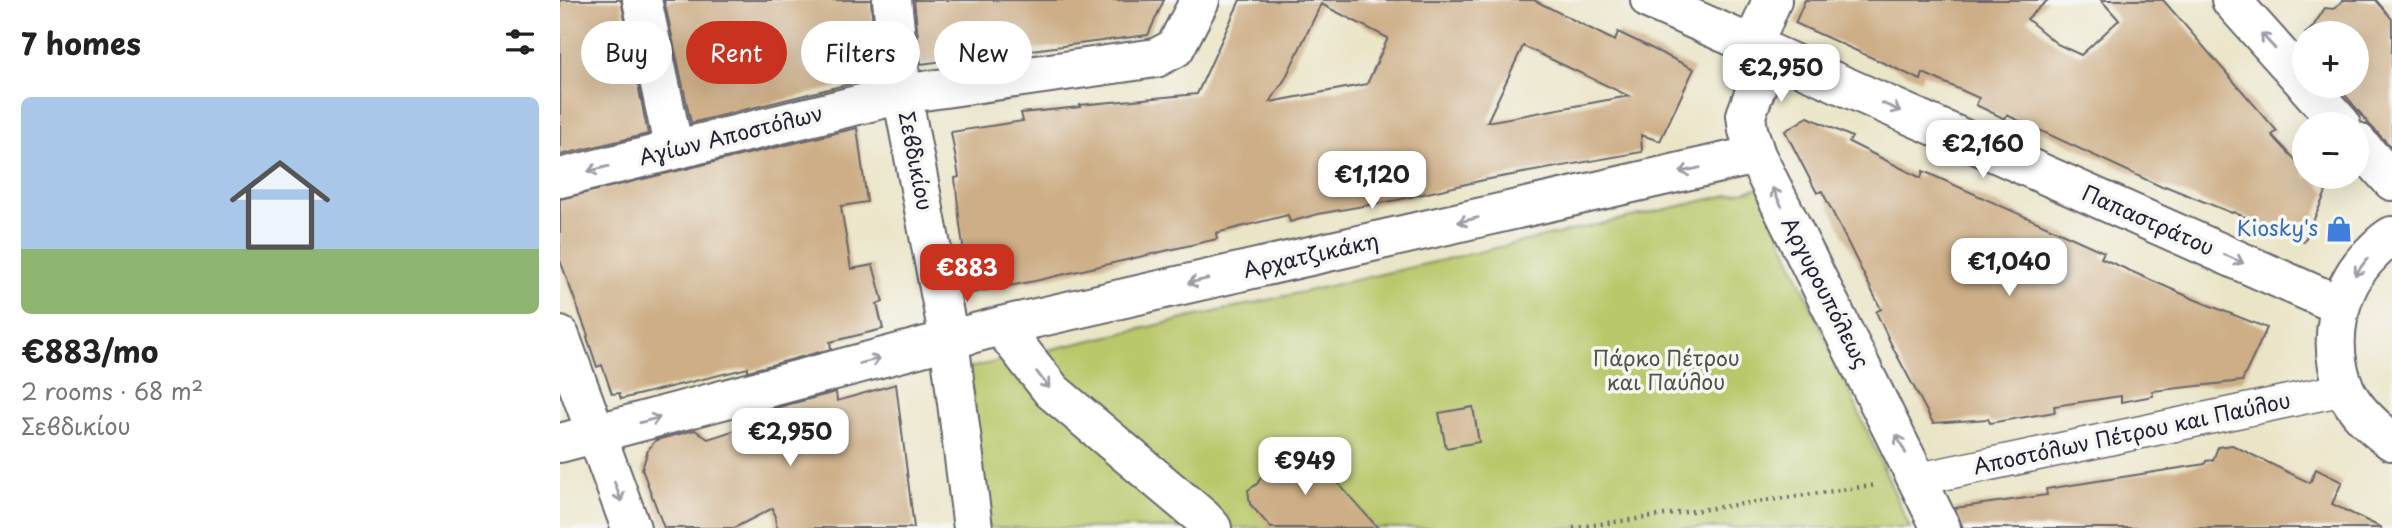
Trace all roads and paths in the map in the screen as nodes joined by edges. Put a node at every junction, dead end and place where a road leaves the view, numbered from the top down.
1 (642, 0) edge
2 (892, 0) edge
3 (1200, 0) edge
4 (1650, 0) edge
5 (1772, 0) edge
6 (2231, 0) edge
7 (1761, 49) junction
8 (2292, 68) edge
9 (902, 94) junction
10 (2319, 98) edge
11 (2331, 112) edge
12 (674, 150) junction
13 (1756, 155) junction
14 (2369, 155) edge
15 (560, 178) edge
16 (2392, 181) edge
17 (2392, 236) edge
18 (2339, 305) junction
19 (1001, 326) junction
20 (560, 336) edge
21 (949, 340) junction
22 (2345, 389) junction
23 (597, 435) junction
24 (2392, 441) edge
25 (560, 443) edge
26 (1919, 479) junction
27 (631, 528) edge
28 (973, 528) edge
29 (1212, 528) edge
30 (1573, 528) edge
31 (1941, 528) edge

1 - 12 street
2 - 9 street, Σεβδικίου
3 - 9 street, Αγίων Αποστόλων
4 - 7 street, Παπαστράτου
5 - 7 street, Αργυρουπόλεως
8 -> 6 street
7 - 13 street, Αργυρουπόλεως
7 -> 18 street, Παπαστράτου
9 - 12 street, Αγίων Αποστόλων
9 - 21 street, Σεβδικίου
10 - 11 street
12 -> 15 street, Αγίων Αποστόλων
13 -> 19 street, Αρχατζικάκη
26 -> 13 street, Αργυρουπόλεως
14 - 16 street
17 -> 18 street
18 - 22 street
19 - 21 street, Αρχατζικάκη
19 -> 29 street
20 - 23 street
23 -> 21 street, Αρχατζικάκη
21 - 28 street, Σεβδικίου
22 - 24 street
22 - 26 street, Αποστόλων Πέτρου και Παύλου
23 - 25 street, Αρχατζικάκη
23 -> 27 street
26 - 30 path
26 - 31 street, Αργυρουπόλεως

